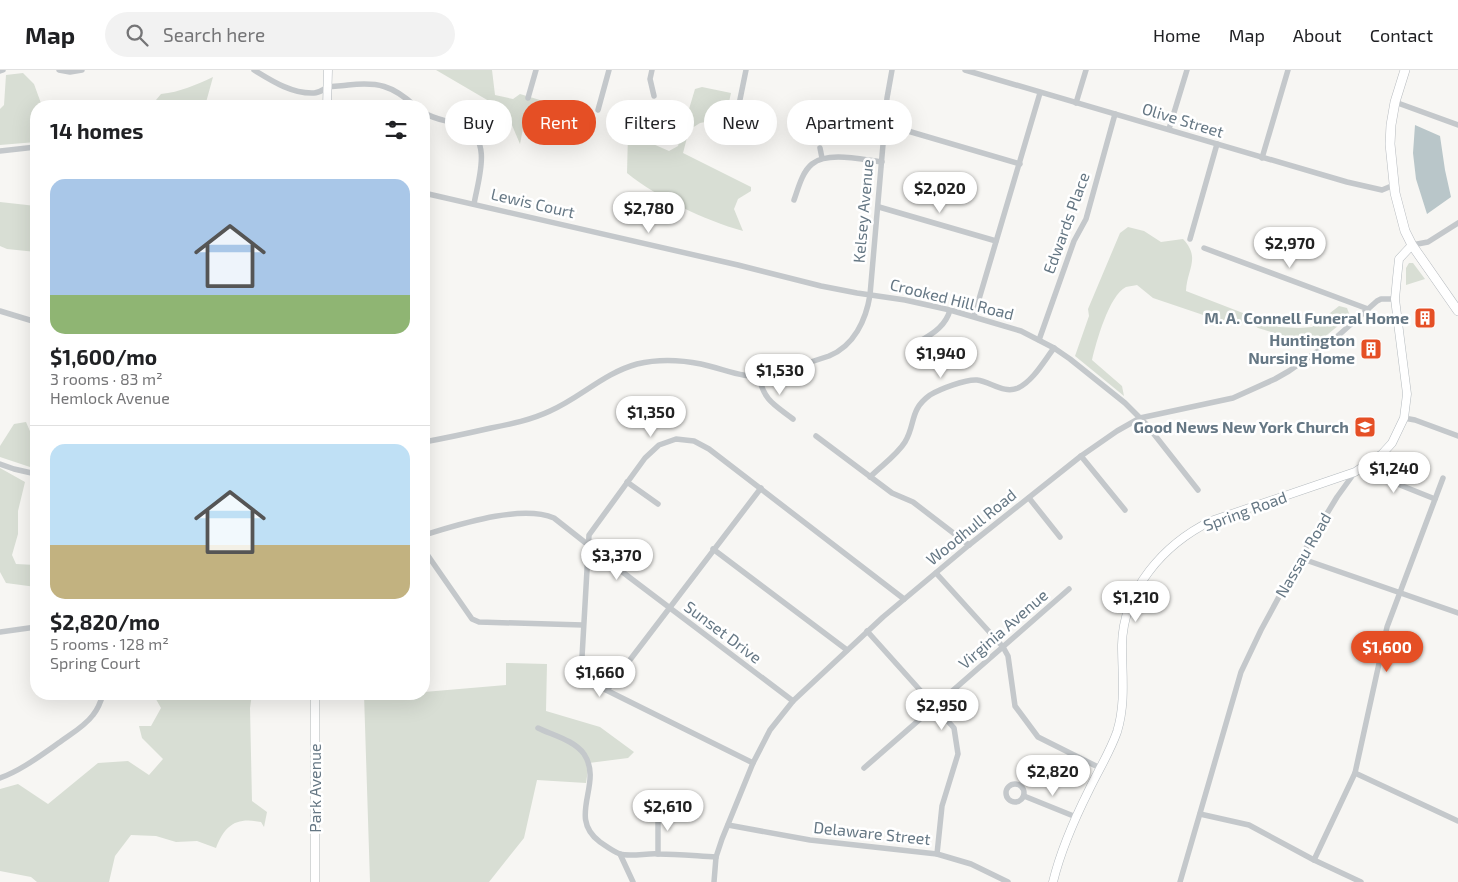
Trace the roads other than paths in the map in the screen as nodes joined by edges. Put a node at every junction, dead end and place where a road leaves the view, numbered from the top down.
1 (59, 70) edge
2 (82, 70) edge
3 (254, 70) edge
4 (328, 70) edge
5 (536, 70) edge
6 (609, 70) edge
7 (652, 70) edge
8 (746, 70) edge
9 (892, 70) edge
10 (965, 70) edge
11 (1086, 70) edge
12 (1187, 70) edge
13 (1288, 70) edge
14 (1405, 70) edge
15 (984, 73) edge
16 (327, 88) junction
17 (1040, 93) junction
18 (654, 96) dead end
19 (528, 98) dead end
20 (327, 100) edge
21 (406, 100) edge
22 (740, 100) edge
23 (887, 100) edge
24 (1395, 102) junction
25 (1076, 103) junction
26 (598, 110) dead end
27 (1115, 114) junction
28 (430, 116) edge
29 (1458, 124) edge
30 (1169, 129) junction
31 (912, 132) edge
32 (1217, 144) junction
33 (883, 145) edge
34 (30, 148) edge
35 (820, 148) dead end
36 (0, 151) edge
37 (822, 158) junction
38 (1262, 158) junction
39 (882, 162) junction
40 (1020, 164) junction
41 (1394, 185) junction
42 (430, 194) edge
43 (794, 200) dead end
44 (474, 204) junction
45 (879, 207) junction
46 (1458, 223) edge
47 (1190, 239) dead end
48 (996, 242) junction
49 (1412, 245) junction
50 (1204, 248) dead end
51 (870, 295) junction
52 (1396, 298) junction
53 (1368, 309) junction
54 (950, 310) junction
55 (0, 311) edge
56 (1458, 311) edge
57 (974, 316) junction
58 (30, 320) edge
59 (922, 340) dead end
60 (1039, 340) junction
61 (1054, 348) junction
62 (759, 377) junction
63 (1140, 418) junction
64 (1404, 418) junction
65 (793, 419) dead end
66 (816, 436) dead end
67 (1458, 436) edge
68 (430, 441) edge
69 (1082, 456) junction
70 (0, 464) edge
71 (1357, 471) junction
72 (30, 473) edge
73 (870, 477) junction
74 (1442, 478) dead end
75 (627, 482) junction
76 (760, 488) junction
77 (1198, 490) dead end
78 (1029, 498) junction
79 (1435, 499) junction
80 (658, 504) dead end
81 (1125, 510) dead end
82 (430, 533) edge
83 (1060, 537) dead end
84 (969, 545) junction
85 (589, 546) junction
86 (713, 549) junction
87 (1300, 558) junction
88 (430, 559) edge
89 (936, 573) junction
90 (1069, 589) dead end
91 (1400, 593) junction
92 (904, 599) junction
93 (670, 608) junction
94 (1458, 613) edge
95 (583, 625) junction
96 (30, 628) edge
97 (867, 631) junction
98 (0, 632) edge
99 (1003, 647) junction
100 (847, 650) junction
101 (607, 690) junction
102 (101, 700) edge
103 (315, 700) edge
104 (792, 701) junction
105 (934, 706) junction
106 (538, 728) dead end
107 (753, 763) junction
108 (864, 768) dead end
109 (1100, 768) junction
110 (1355, 773) junction
111 (0, 778) edge
112 (1024, 796) dead end
113 (658, 811) dead end
114 (1200, 814) junction
115 (1076, 817) junction
116 (1458, 821) edge
117 (728, 825) junction
118 (620, 854) junction
119 (658, 854) junction
120 (937, 854) junction
121 (716, 857) junction
122 (1314, 860) junction
123 (1006, 881) edge
124 (315, 882) edge
125 (633, 882) edge
126 (714, 882) edge
127 (1053, 882) edge
128 (1180, 882) edge
129 (1361, 882) edge

1 - 2 street
3 - 16 street
4 - 16 main road
5 - 19 street
6 - 26 street
7 - 18 street
8 - 22 street
9 - 23 street, Kelsey Avenue
10 - 15 street, Olive Street
11 - 25 street
12 - 30 street
13 - 38 street
14 - 24 main road
15 - 17 street, Olive Street
16 - 20 main road
16 - 21 street
17 - 25 street, Olive Street
17 - 40 street
24 - 29 street
24 - 41 main road
25 - 27 street, Olive Street
27 - 30 street, Olive Street
27 - 60 street, Edwards Place
28 - 44 street
30 - 32 street, Olive Street
31 - 40 street
32 - 38 street, Olive Street
32 - 47 street
33 - 39 street, Kelsey Avenue
34 - 36 street
35 - 37 street
37 - 39 street
37 - 43 street
38 - 41 street, Olive Street
39 - 45 street, Kelsey Avenue
40 - 48 street
41 - 49 main road
42 - 44 street, Lewis Court
44 - 51 street, Lewis Court
45 - 48 street
45 - 51 street, Kelsey Avenue
46 - 49 street
48 - 57 street
49 - 52 main road, Nassau Road
49 - 56 main road
50 - 53 street
51 - 54 street, Crooked Hill Road
51 - 62 street, Crooked Hill Road
52 - 53 street, Woodhull Road
52 - 64 main road, Nassau Road
53 - 63 street, Woodhull Road
54 - 57 street, Crooked Hill Road
54 - 59 street
55 - 58 street
57 - 60 street, Crooked Hill Road
60 - 61 street, Crooked Hill Road
61 - 63 street, Crooked Hill Road
61 - 73 street
62 - 65 street
62 - 68 street, Crooked Hill Road
63 - 69 street, Woodhull Road
63 - 77 street, Crooked Hill Road
64 - 67 street
64 - 71 main road, Nassau Road
66 - 73 street
69 - 78 street, Woodhull Road
69 - 81 street
70 - 72 street
71 - 79 street
71 - 87 street, Nassau Road
71 - 109 main road, Spring Road
73 - 84 street
74 - 79 street
75 - 76 street
75 - 80 street
75 - 85 street
76 - 86 street
76 - 92 street
78 - 83 street
78 - 84 street, Woodhull Road
79 - 91 street
82 - 85 street, Sunset Drive
84 - 89 street, Woodhull Road
85 - 93 street, Sunset Drive
85 - 95 street
86 - 93 street
86 - 100 street
87 - 91 street
87 - 114 street, Nassau Road
88 - 95 street
89 - 92 street, Woodhull Road
89 - 99 street
90 - 99 street, Virginia Avenue
91 - 94 street
91 - 110 street
92 - 97 street, Woodhull Road
93 - 101 street
93 - 104 street, Sunset Drive
95 - 101 street
96 - 98 street
97 - 100 street, Woodhull Road
97 - 105 street
99 - 105 street, Virginia Avenue
99 - 109 street
100 - 104 street, Woodhull Road
101 - 107 street
102 - 111 street
103 - 124 main road, Park Avenue
104 - 107 street, Woodhull Road
105 - 108 street, Virginia Avenue
105 - 120 street
106 - 118 street
107 - 117 street, Woodhull Road
109 - 115 main road, Spring Road
110 - 116 street
110 - 122 street
112 - 115 street
113 - 119 street
114 - 122 street
114 - 128 street, Nassau Road
115 - 127 main road, Spring Road
117 - 120 street, Delaware Street
117 - 121 street, Woodhull Road
118 - 119 street
118 - 125 street
119 - 121 street
120 - 123 street, Delaware Street
121 - 126 street, Woodhull Road
122 - 129 street

